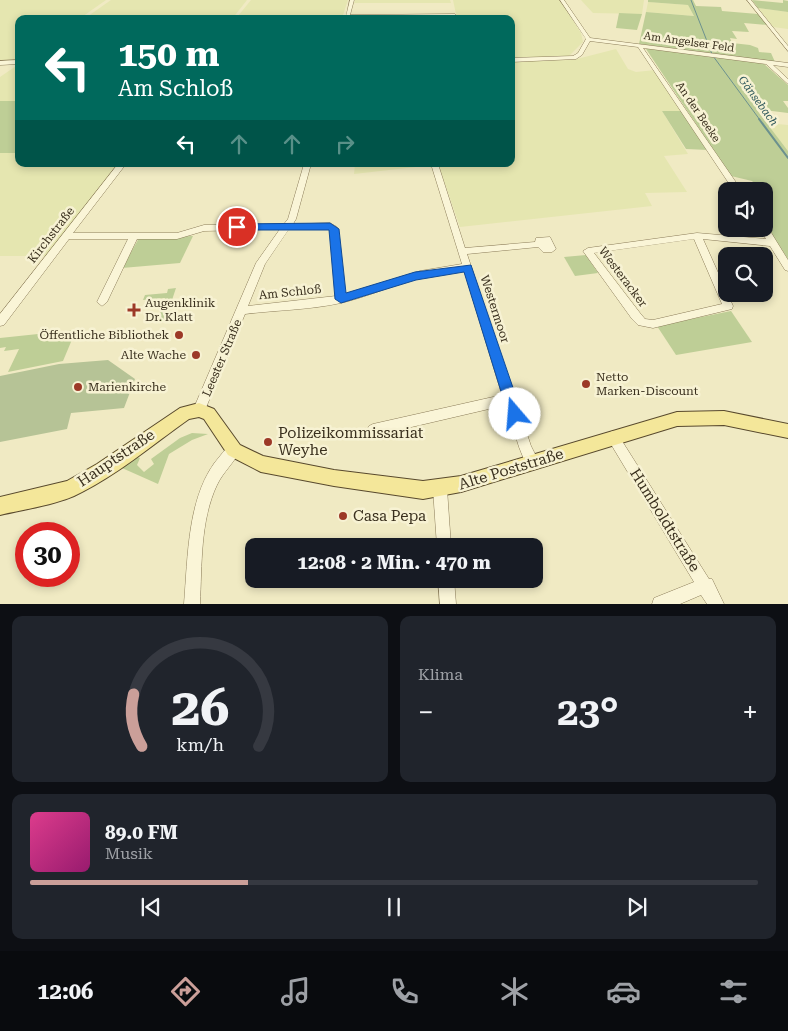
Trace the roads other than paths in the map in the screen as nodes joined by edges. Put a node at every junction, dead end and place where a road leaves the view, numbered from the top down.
1 (352, 0) edge
2 (562, 0) edge
3 (749, 0) edge
4 (348, 15) edge
5 (774, 32) junction
6 (781, 33) dead end
7 (588, 39) junction
8 (639, 46) junction
9 (788, 49) edge
10 (515, 60) edge
11 (0, 62) edge
12 (15, 62) edge
13 (766, 62) junction
14 (788, 65) edge
15 (788, 82) edge
16 (120, 167) edge
17 (307, 167) edge
18 (435, 167) edge
19 (732, 182) edge
20 (286, 227) junction
21 (66, 236) junction
22 (134, 236) junction
23 (697, 236) junction
24 (770, 237) edge
25 (774, 243) junction
26 (540, 244) dead end
27 (462, 251) junction
28 (468, 267) junction
29 (788, 268) edge
30 (341, 299) junction
31 (102, 302) dead end
32 (242, 310) junction
33 (0, 322) edge
34 (510, 399) junction
35 (199, 410) junction
36 (373, 430) dead end
37 (788, 431) edge
38 (613, 438) junction
39 (234, 450) junction
40 (532, 462) junction
41 (440, 489) junction
42 (0, 506) edge
43 (443, 538) edge
44 (706, 585) junction
45 (447, 588) edge
46 (192, 604) edge
47 (448, 604) edge
48 (660, 604) edge
49 (716, 604) edge

1 - 4 street
2 - 7 street
3 - 5 street
5 - 6 street
5 - 9 street
7 - 8 street, Am Angelser Feld
7 - 10 street
8 - 13 street, Am Angelser Feld
8 - 19 street, An der Beeke
11 - 12 street
13 - 14 street, Am Angelser Feld
13 - 15 street
16 - 21 street, Kirchstraße
17 - 20 street, Leester Straße
18 - 27 street, Westermoor
20 - 22 street
20 - 30 street, Am Schloß
20 - 32 street, Leester Straße
21 - 22 street
21 - 33 street, Kirchstraße
22 - 31 street
23 - 23 street, Westeracker
23 - 25 street, Westeracker
24 - 25 street
25 - 29 street
26 - 27 street
27 - 28 street, Westermoor
28 - 30 street, Am Schloß
28 - 34 street, Westermoor
30 - 32 street, Am Schloß
32 - 35 street, Leester Straße
34 - 36 street
34 - 40 street, Westermoor
35 - 39 main road, Leester Straße
35 - 42 main road, Hauptstraße
37 - 38 main road, Alte Poststraße
38 - 40 main road, Alte Poststraße
38 - 44 street, Humboldtstraße
39 - 41 main road, Alte Poststraße
39 - 46 street
40 - 41 main road, Alte Poststraße
41 - 43 street
44 - 48 street
44 - 49 street, Humboldtstraße
45 - 47 street

